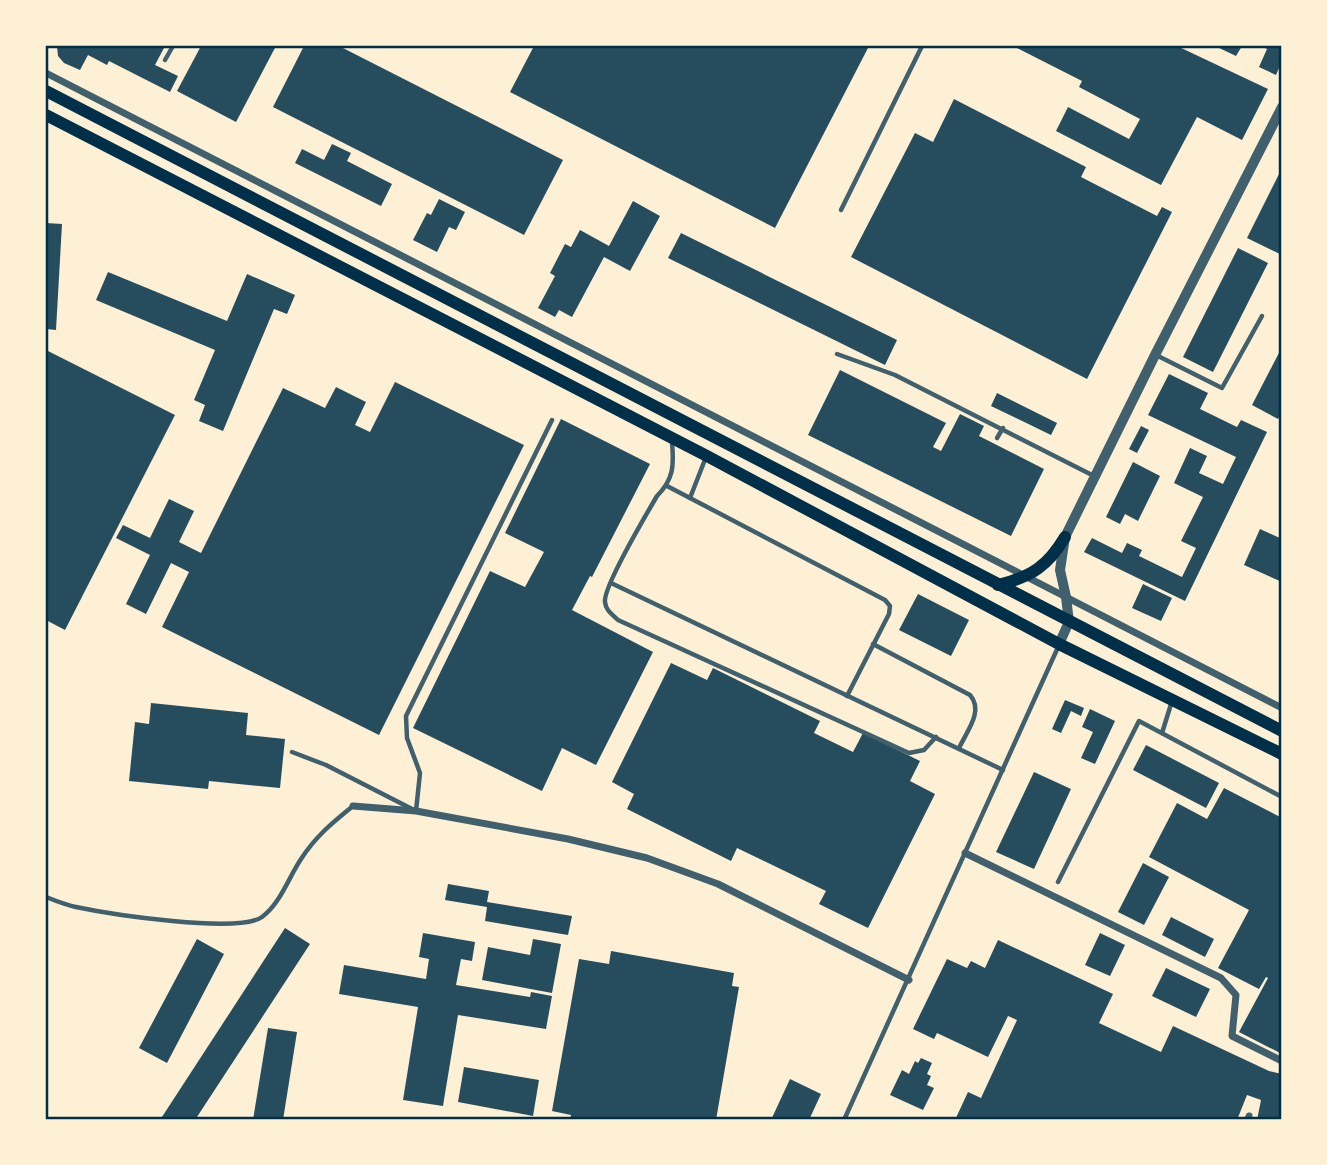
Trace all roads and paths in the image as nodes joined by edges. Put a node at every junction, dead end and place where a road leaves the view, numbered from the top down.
1 (173, 46) edge
2 (922, 46) edge
3 (165, 60) dead end
4 (46, 73) edge
5 (46, 91) edge
6 (1281, 108) edge
7 (46, 115) edge
8 (842, 210) dead end
9 (1262, 316) dead end
10 (836, 354) dead end
11 (1155, 355) junction
12 (552, 421) dead end
13 (1003, 428) junction
14 (671, 438) junction
15 (997, 438) dead end
16 (707, 456) junction
17 (1095, 476) junction
18 (667, 486) junction
19 (690, 498) junction
20 (1065, 537) junction
21 (1025, 576) junction
22 (611, 583) junction
23 (998, 585) junction
24 (1066, 597) junction
25 (1069, 622) junction
26 (873, 644) junction
27 (1059, 644) junction
28 (847, 696) junction
29 (1172, 700) junction
30 (1282, 708) edge
31 (1282, 731) edge
32 (1162, 733) junction
33 (936, 737) junction
34 (959, 748) junction
35 (292, 752) dead end
36 (1282, 754) edge
37 (1003, 770) junction
38 (1282, 797) edge
39 (354, 806) joint
40 (416, 811) junction
41 (965, 853) junction
42 (1058, 882) dead end
43 (46, 897) edge
44 (909, 980) junction
45 (1282, 1061) edge
46 (844, 1119) edge

1 - 3 lane
2 - 8 lane
4 - 21 street
5 - 23 main road
6 - 11 street
7 - 14 main road
9 - 11 lane
10 - 13 lane
11 - 17 street
12 - 40 lane
13 - 15 lane
13 - 17 lane
14 - 16 main road
14 - 18 lane
16 - 19 lane
16 - 27 main road
17 - 20 street
18 - 19 lane
18 - 22 lane
19 - 26 lane
20 - 21 main road
20 - 24 street
21 - 23 main road
21 - 24 street
22 - 28 lane
22 - 33 lane
23 - 25 main road
24 - 25 street
24 - 30 street
25 - 27 street
25 - 31 main road
26 - 28 lane
26 - 34 lane
27 - 29 main road
27 - 37 lane
28 - 33 lane
29 - 32 lane
29 - 36 main road
32 - 38 lane
32 - 42 lane
33 - 34 lane
34 - 37 lane
35 - 40 lane
37 - 41 lane
39 - 40 street
39 - 43 lane
40 - 44 street
41 - 44 lane
41 - 45 street
44 - 46 lane

